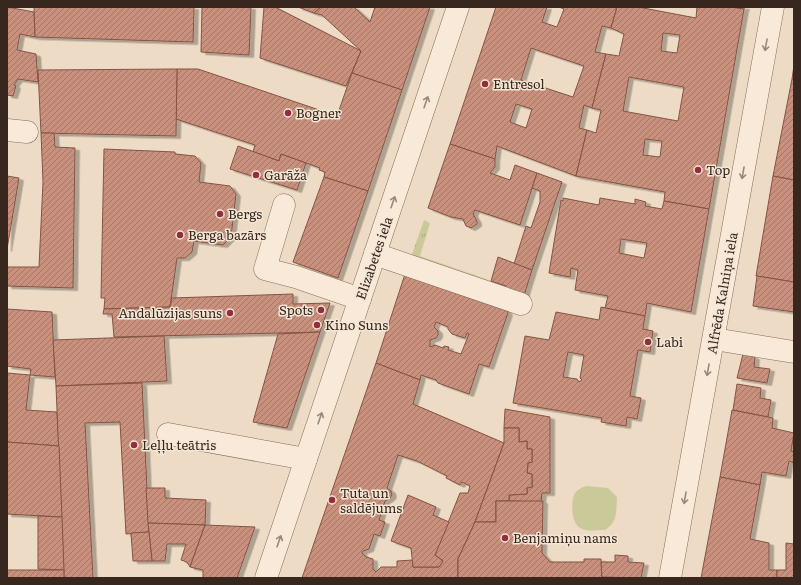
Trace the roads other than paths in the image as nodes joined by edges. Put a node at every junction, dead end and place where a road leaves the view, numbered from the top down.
1 (458, 7) edge
2 (773, 7) edge
3 (284, 205) dead end
4 (375, 254) junction
5 (360, 299) junction
6 (521, 304) dead end
7 (714, 339) junction
8 (794, 352) edge
9 (168, 434) dead end
10 (306, 459) junction
11 (266, 578) edge
12 (670, 578) edge

4 -> 1 street, Elizabetes iela
2 -> 7 street, Alfrēda Kalniņa iela
3 - 5 street
4 - 5 street, Elizabetes iela
4 - 6 street
10 -> 5 street, Elizabetes iela
7 - 8 street
7 -> 12 street, Alfrēda Kalniņa iela
9 - 10 street
11 -> 10 street, Elizabetes iela

